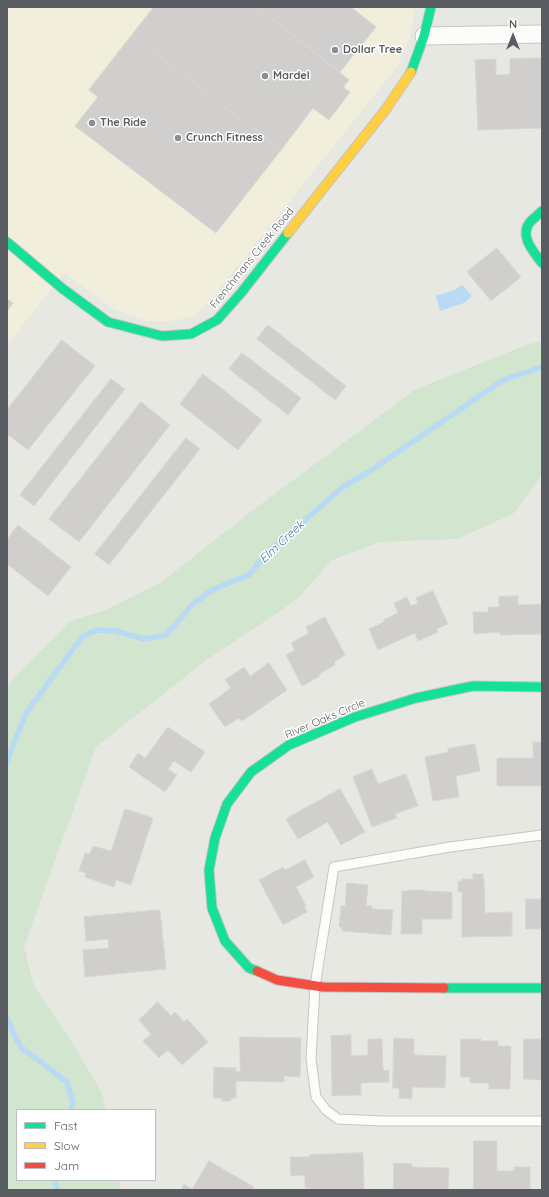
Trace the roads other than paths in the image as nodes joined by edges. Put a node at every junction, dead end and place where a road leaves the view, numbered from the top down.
1 (430, 7) edge
2 (542, 34) edge
3 (424, 36) junction
4 (542, 212) edge
5 (7, 242) edge
6 (542, 263) edge
7 (542, 687) edge
8 (542, 835) edge
9 (316, 986) junction
10 (542, 988) edge
11 (542, 1121) edge

1 - 3 street, Frenchmans Creek Road
2 - 3 street
3 - 5 street, Frenchmans Creek Road
4 - 6 street
7 - 9 street, River Oaks Circle
8 - 9 lane
9 - 10 street, River Oaks Circle
9 - 11 lane

